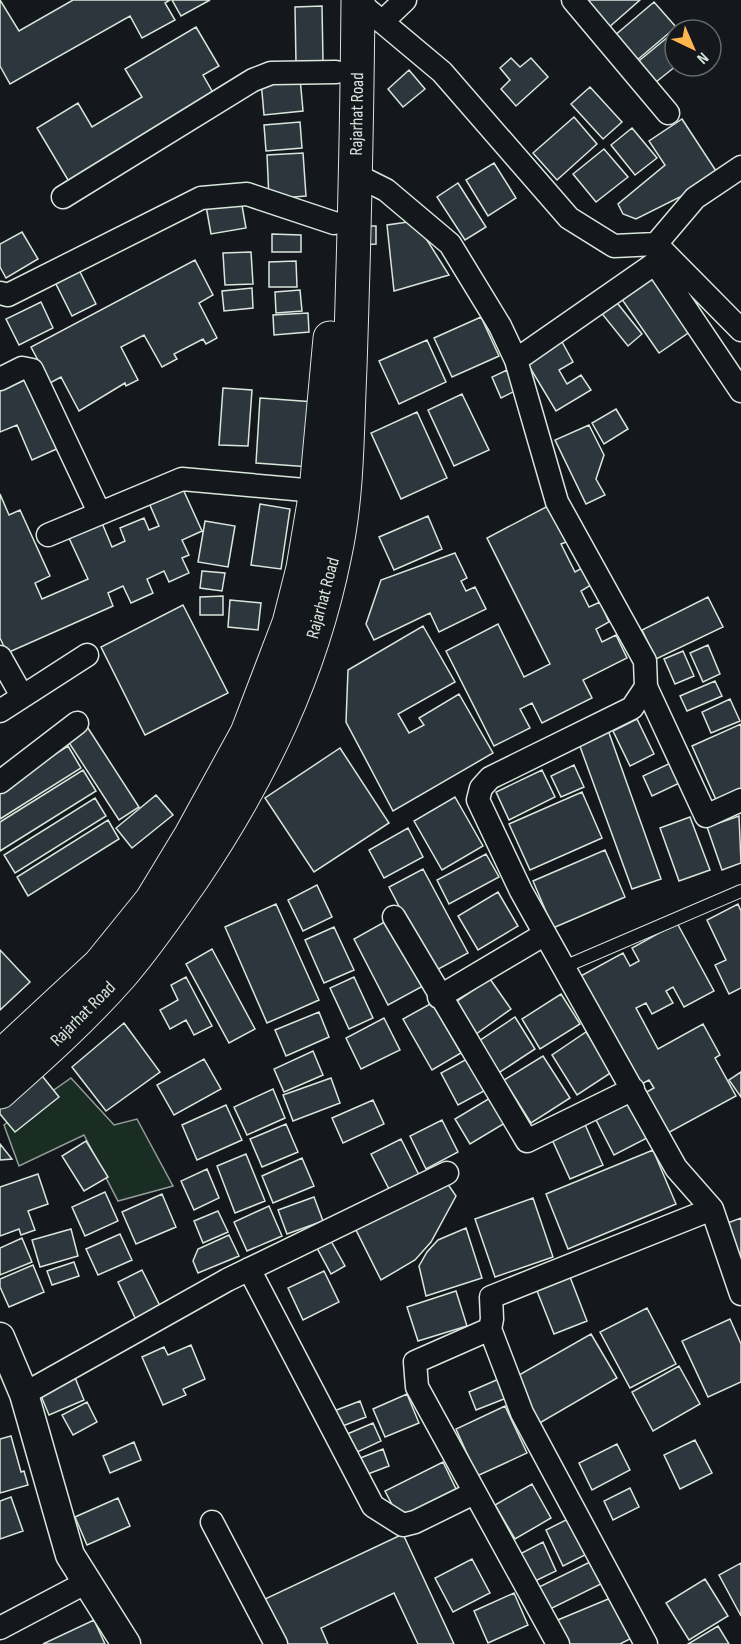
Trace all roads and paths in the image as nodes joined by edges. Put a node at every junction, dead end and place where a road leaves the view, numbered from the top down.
1 (405, 0) edge
2 (573, 0) edge
3 (358, 5) edge
4 (336, 72) junction
5 (668, 113) dead end
6 (741, 167) edge
7 (356, 175) junction
8 (63, 197) dead end
9 (334, 223) junction
10 (659, 254) junction
11 (0, 293) edge
12 (741, 330) edge
13 (516, 360) junction
14 (0, 379) edge
15 (741, 392) edge
16 (316, 491) junction
17 (99, 512) junction
18 (48, 535) dead end
19 (87, 655) dead end
20 (0, 657) edge
21 (646, 687) junction
22 (22, 696) junction
23 (0, 711) edge
24 (77, 723) dead end
25 (0, 782) edge
26 (741, 800) edge
27 (741, 891) edge
28 (394, 917) dead end
29 (545, 934) junction
30 (564, 967) junction
31 (439, 997) junction
32 (0, 1057) edge
33 (633, 1089) junction
34 (0, 1092) edge
35 (447, 1173) dead end
36 (712, 1209) junction
37 (249, 1269) junction
38 (741, 1294) edge
39 (490, 1329) junction
40 (0, 1337) edge
41 (24, 1394) junction
42 (474, 1493) junction
43 (213, 1521) dead end
44 (87, 1582) junction
45 (0, 1628) edge
46 (126, 1644) edge
47 (276, 1644) edge
48 (558, 1644) edge
49 (646, 1644) edge

1 - 3 street
2 - 5 street
3 - 4 main road, Rajarhat Road
3 - 7 main road, Rajarhat Road
3 - 10 street
4 - 8 street
4 - 9 main road, Rajarhat Road
6 - 10 street
7 - 13 street
7 - 34 main road, Rajarhat Road
9 - 11 street
9 - 16 main road, Rajarhat Road
10 - 12 street
10 - 13 street
10 - 15 street
13 - 21 street
14 - 17 street
16 - 17 street
16 - 32 main road, Rajarhat Road
17 - 18 street
19 - 22 street
20 - 22 street
21 - 26 street
21 - 29 street
22 - 23 street
24 - 25 street
27 - 30 lane
28 - 31 street
29 - 30 street
29 - 31 street
30 - 33 street
31 - 33 street
33 - 36 street
35 - 37 street
36 - 38 street
36 - 39 street
37 - 41 street
37 - 42 street
39 - 42 street
39 - 49 street
40 - 41 street
41 - 44 street
42 - 48 street
43 - 47 street
44 - 45 street
44 - 46 street

